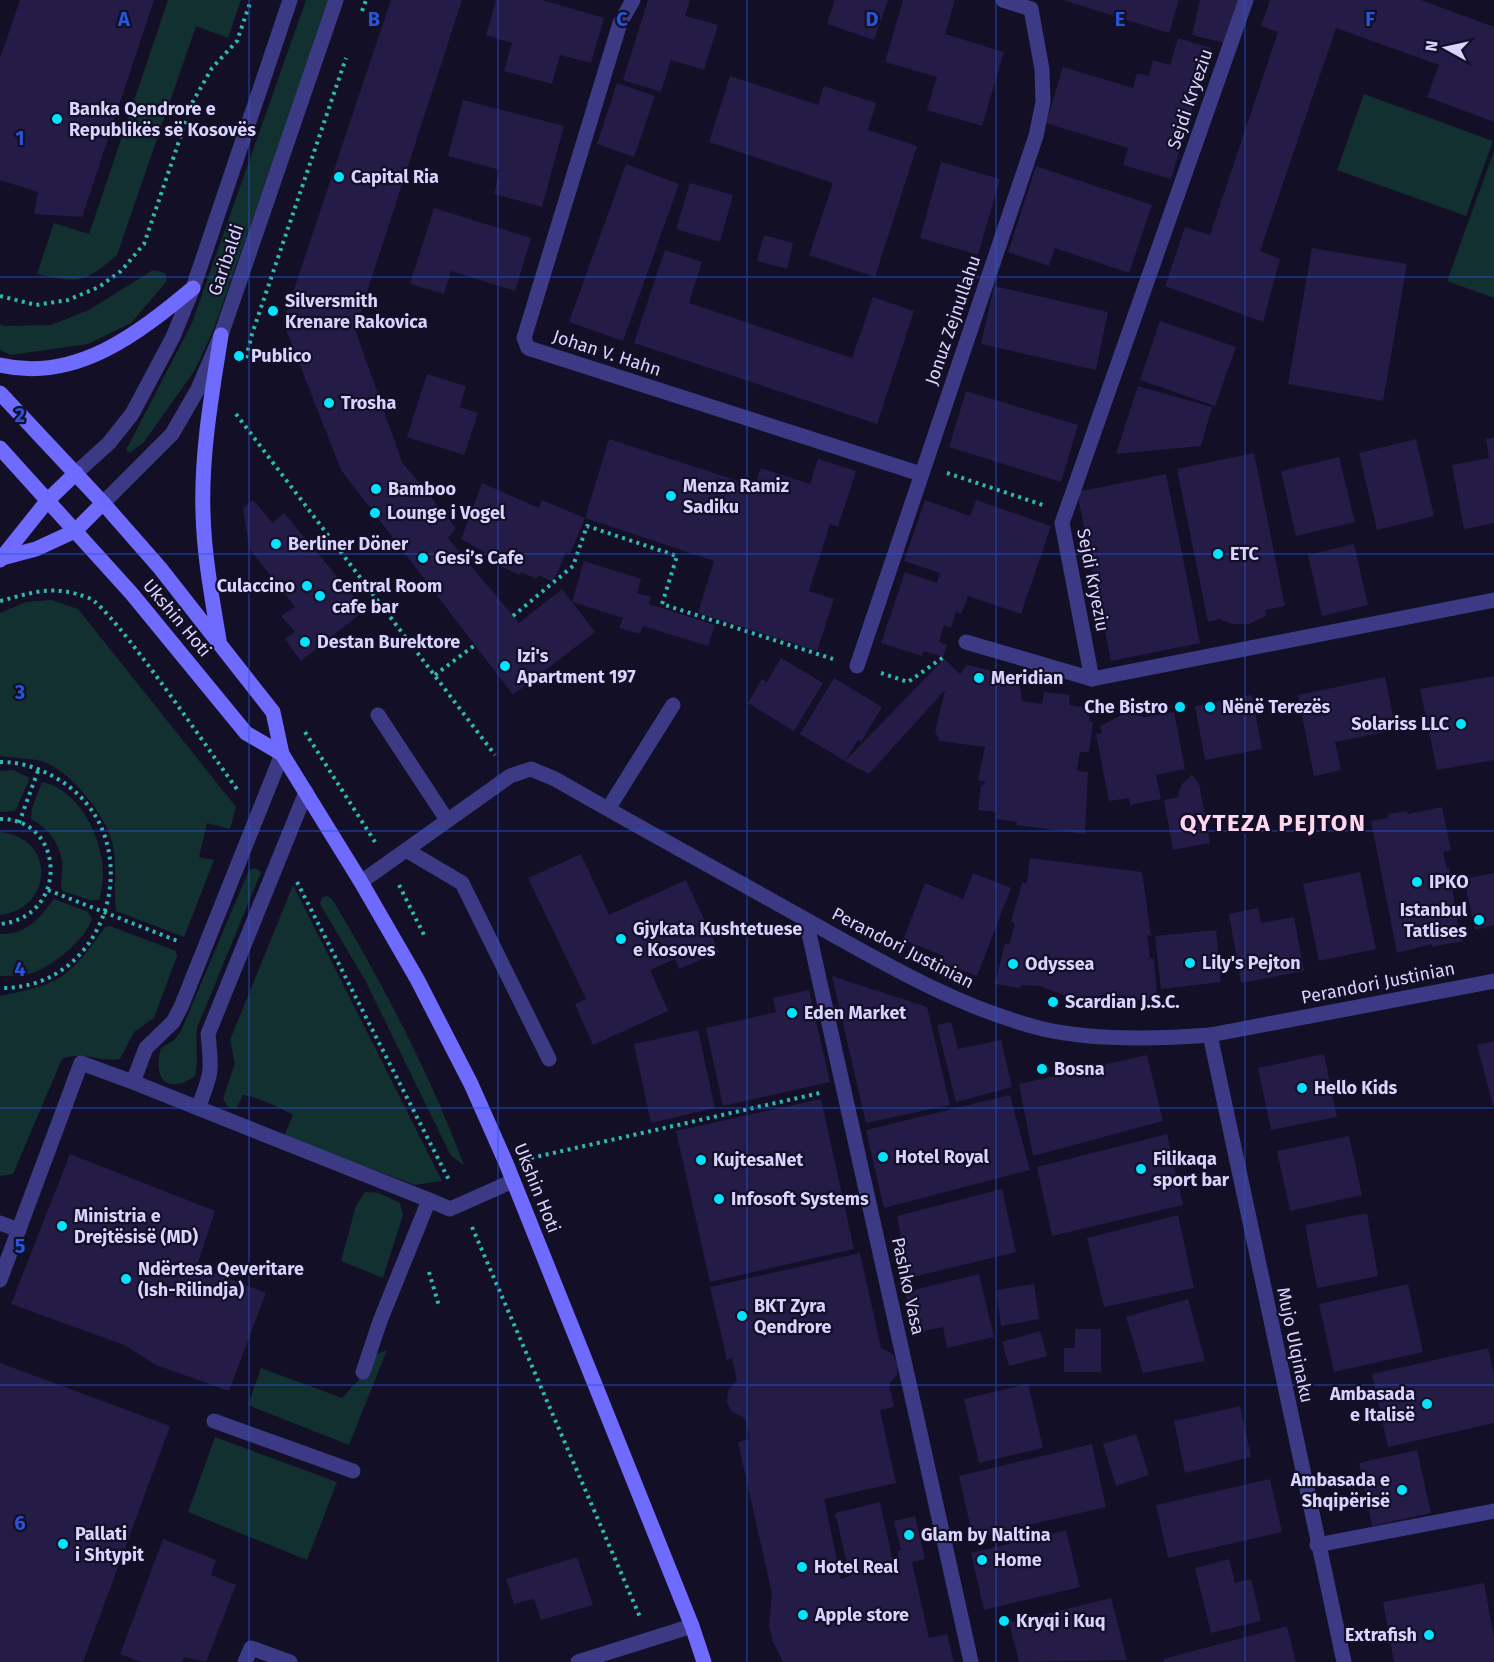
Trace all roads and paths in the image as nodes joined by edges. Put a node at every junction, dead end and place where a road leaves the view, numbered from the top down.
1 (251, 0) edge
2 (290, 0) edge
3 (336, 0) edge
4 (366, 0) edge
5 (633, 0) edge
6 (1004, 0) edge
7 (1246, 0) edge
8 (1031, 5) edge
9 (358, 22) dead end
10 (347, 55) dead end
11 (193, 288) junction
12 (0, 296) edge
13 (221, 335) junction
14 (0, 365) edge
15 (244, 365) dead end
16 (0, 393) edge
17 (238, 404) dead end
18 (236, 414) junction
19 (234, 426) dead end
20 (0, 448) edge
21 (922, 469) junction
22 (76, 473) junction
23 (48, 500) junction
24 (103, 503) junction
25 (1066, 513) junction
26 (75, 531) junction
27 (1, 559) edge
28 (0, 600) edge
29 (1494, 600) edge
30 (513, 616) dead end
31 (219, 640) junction
32 (966, 642) joint
33 (475, 645) dead end
34 (857, 666) junction
35 (435, 675) junction
36 (1092, 679) junction
37 (673, 705) dead end
38 (378, 715) dead end
39 (282, 754) junction
40 (0, 762) edge
41 (39, 768) junction
42 (510, 776) junction
43 (306, 792) junction
44 (608, 810) junction
45 (258, 817) junction
46 (0, 819) edge
47 (447, 820) junction
48 (20, 823) junction
49 (406, 850) junction
50 (282, 852) junction
51 (361, 882) junction
52 (48, 890) junction
53 (106, 913) junction
54 (806, 920) junction
55 (0, 924) edge
56 (203, 951) junction
57 (1494, 981) edge
58 (0, 988) edge
59 (1210, 1035) junction
60 (549, 1059) dead end
61 (133, 1082) junction
62 (820, 1092) dead end
63 (198, 1108) junction
64 (506, 1163) junction
65 (513, 1181) junction
66 (429, 1200) junction
67 (462, 1204) junction
68 (0, 1223) edge
69 (19, 1230) junction
70 (0, 1280) edge
71 (363, 1372) dead end
72 (214, 1421) dead end
73 (353, 1471) dead end
74 (1494, 1510) edge
75 (1317, 1545) junction
76 (692, 1626) junction
77 (650, 1639) junction
78 (245, 1662) edge
79 (290, 1662) edge
80 (578, 1662) edge
81 (704, 1662) edge
82 (971, 1662) edge
83 (1344, 1662) edge

1 - 12 path
2 - 11 street, Garibaldi
3 - 13 street, Garibaldi
4 - 9 path
5 - 21 street, Johan V. Hahn
6 - 8 street, Jonuz Zejnullahu
7 - 25 street, Sejdi Kryeziu
8 - 21 street, Jonuz Zejnullahu
10 - 15 path
11 - 14 main road
11 - 22 street, Garibaldi
13 - 24 street, Garibaldi
13 - 31 main road
16 - 22 main road, Ukshin Hoti
17 - 18 path
18 - 19 path
18 - 35 path
20 - 23 main road, Ukshin Hoti
21 - 25 path
21 - 34 street, Jonuz Zejnullahu
22 - 23 main road
22 - 24 main road, Ukshin Hoti
23 - 26 main road, Ukshin Hoti
23 - 27 main road
24 - 26 main road
24 - 31 main road, Ukshin Hoti
25 - 36 street, Sejdi Kryeziu
26 - 27 main road
26 - 39 main road, Ukshin Hoti
28 - 45 path
29 - 36 street
30 - 34 path
31 - 39 main road, Ukshin Hoti
32 - 34 path
32 - 36 street
33 - 35 path
35 - 42 path
37 - 44 street
38 - 47 street
39 - 43 main road, Ukshin Hoti
39 - 45 street
40 - 41 path
41 - 48 path
41 - 53 path
42 - 44 street, Perandori Justinian
42 - 47 street, Perandori Justinian
43 - 50 street
43 - 51 main road, Ukshin Hoti
44 - 54 street, Perandori Justinian
45 - 56 street
46 - 48 path
47 - 49 street, Perandori Justinian
48 - 52 path
49 - 51 street, Perandori Justinian
49 - 60 street
50 - 63 street
50 - 67 path
51 - 64 main road, Ukshin Hoti
52 - 53 path
52 - 55 path
53 - 56 path
53 - 58 path
54 - 59 street, Perandori Justinian
54 - 82 street, Pashko Vasa
56 - 61 street
57 - 59 street, Perandori Justinian
59 - 75 street, Mujo Ulqinaku
61 - 63 street
61 - 69 street
62 - 64 path
63 - 66 street
64 - 65 main road, Ukshin Hoti
65 - 67 street
65 - 76 main road, Ukshin Hoti
66 - 67 street
66 - 71 street
67 - 77 path
68 - 69 street
69 - 70 street
72 - 73 street
74 - 75 street
75 - 83 street, Mujo Ulqinaku
76 - 77 street
76 - 81 main road, Ukshin Hoti
77 - 80 street
78 - 79 street

